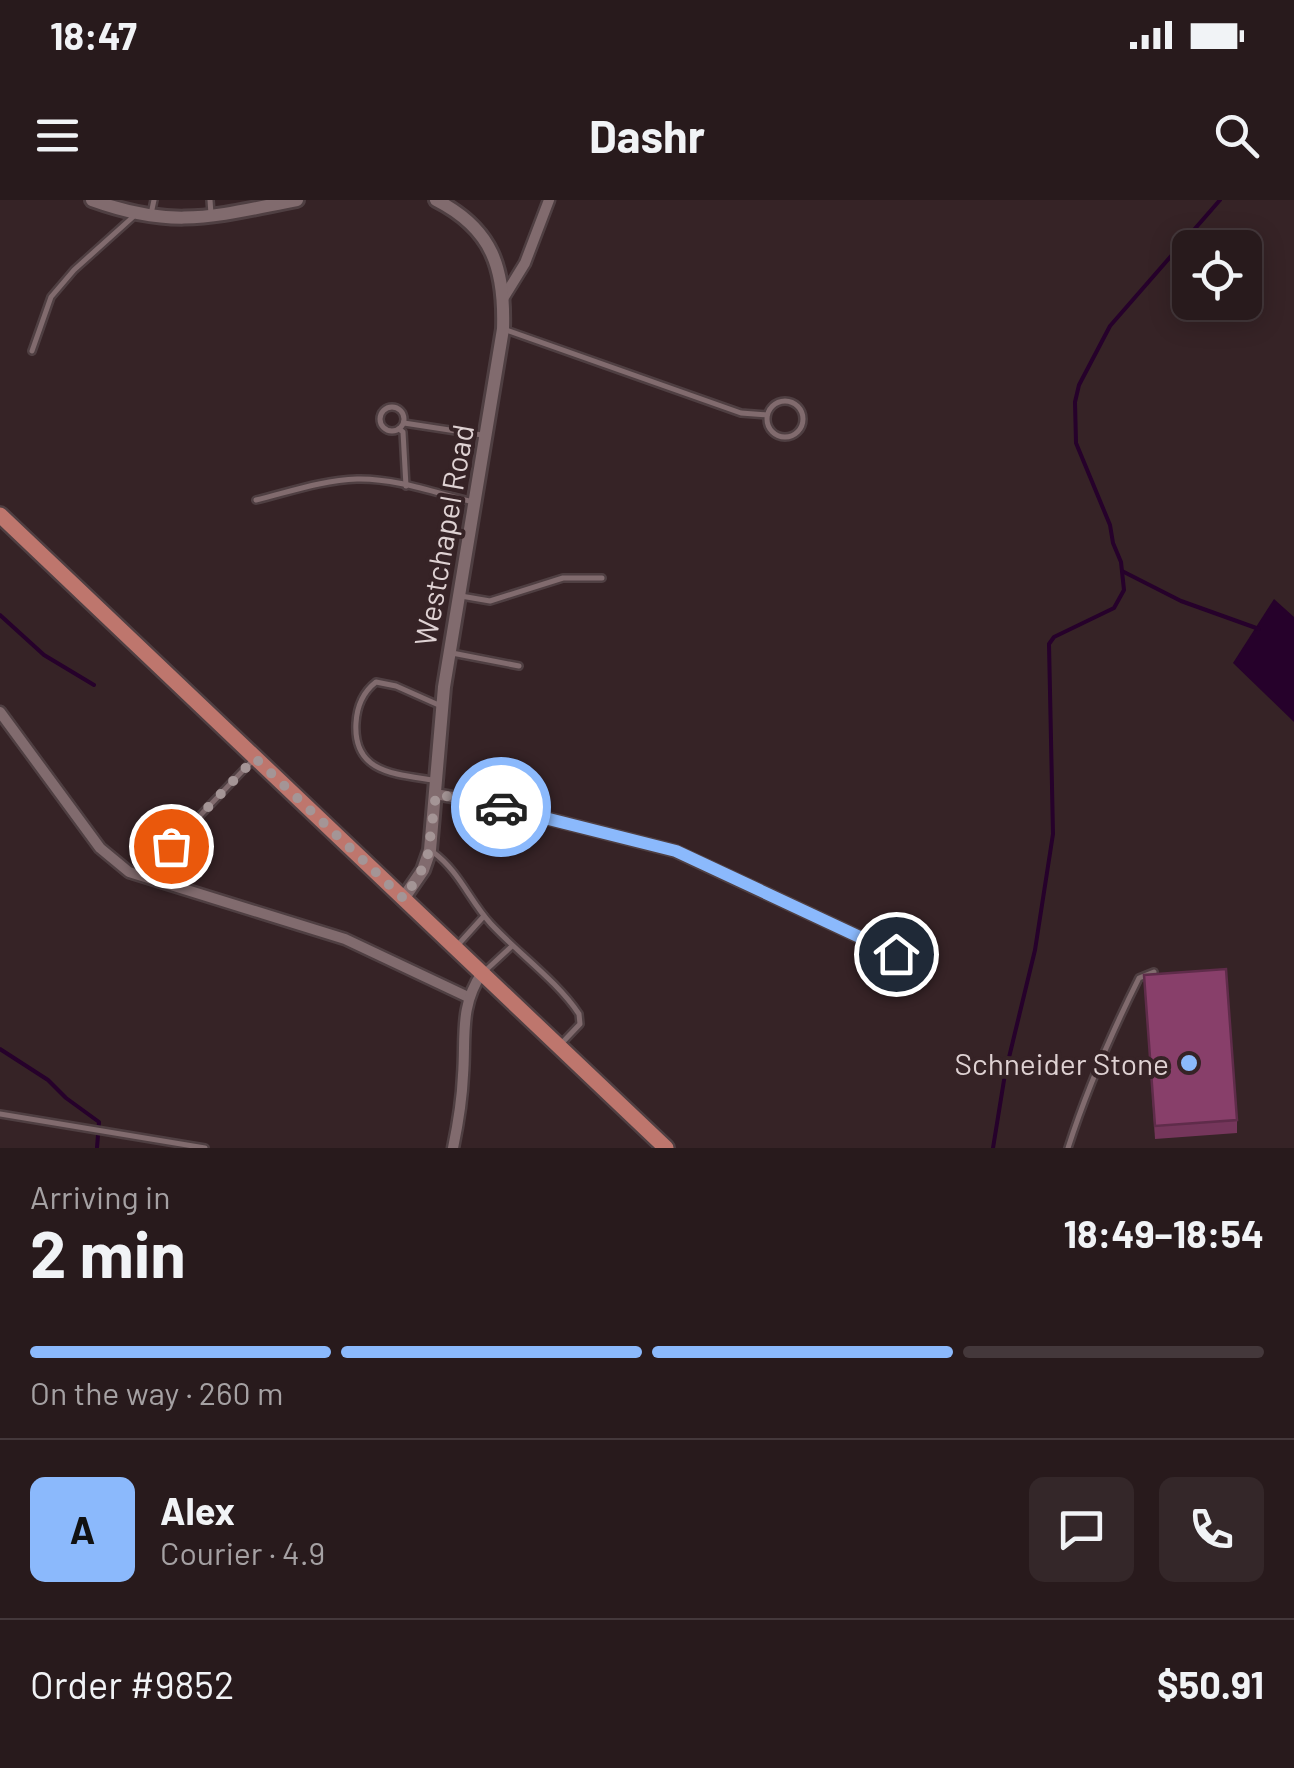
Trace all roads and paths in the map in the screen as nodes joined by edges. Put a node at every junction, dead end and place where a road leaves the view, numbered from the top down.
1 (92, 200) edge
2 (154, 200) edge
3 (210, 200) edge
4 (297, 200) edge
5 (436, 200) edge
6 (549, 200) edge
7 (256, 204) edge
8 (144, 216) junction
9 (211, 217) junction
10 (504, 297) junction
11 (503, 330) junction
12 (32, 351) dead end
13 (767, 416) junction
14 (401, 426) junction
15 (485, 436) junction
16 (406, 486) junction
17 (256, 500) dead end
18 (474, 502) junction
19 (0, 516) edge
20 (0, 526) edge
21 (62, 577) junction
22 (602, 578) dead end
23 (458, 595) junction
24 (448, 652) junction
25 (519, 666) dead end
26 (441, 706) junction
27 (0, 712) edge
28 (255, 758) junction
29 (436, 788) junction
30 (430, 850) junction
31 (155, 881) junction
32 (404, 899) junction
33 (484, 916) junction
34 (512, 946) junction
35 (455, 948) junction
36 (896, 954) dead end
37 (1154, 972) edge
38 (482, 974) junction
39 (468, 997) junction
40 (559, 1046) junction
41 (0, 1114) edge
42 (206, 1148) edge
43 (453, 1148) edge
44 (666, 1148) edge
45 (1068, 1148) edge

1 - 8 street
2 - 8 lane
3 - 9 lane
4 - 7 street
5 - 10 street, Westchapel Road
6 - 10 street
7 - 9 street
8 - 9 street
8 - 12 lane
10 - 11 street, Westchapel Road
11 - 13 lane
11 - 15 street, Westchapel Road
13 - 13 lane
14 - 14 lane
14 - 15 lane
14 - 16 lane
15 - 18 street, Westchapel Road
16 - 17 lane
16 - 18 lane
18 - 23 street, Westchapel Road
19 - 21 main road
20 - 21 main road
21 - 28 main road
22 - 23 lane
23 - 24 street, Westchapel Road
24 - 25 lane
24 - 26 street, Westchapel Road
26 - 29 street, Westchapel Road
26 - 29 lane
27 - 31 street
28 - 31 lane
28 - 32 main road
29 - 30 street, Westchapel Road
29 - 36 street
30 - 32 street, Westchapel Road
30 - 33 lane
31 - 39 street
32 - 35 main road
33 - 34 lane
33 - 35 lane
34 - 38 lane
34 - 40 lane
35 - 38 main road
37 - 45 lane
38 - 39 street
38 - 40 main road
39 - 43 street
40 - 44 main road
41 - 42 lane

